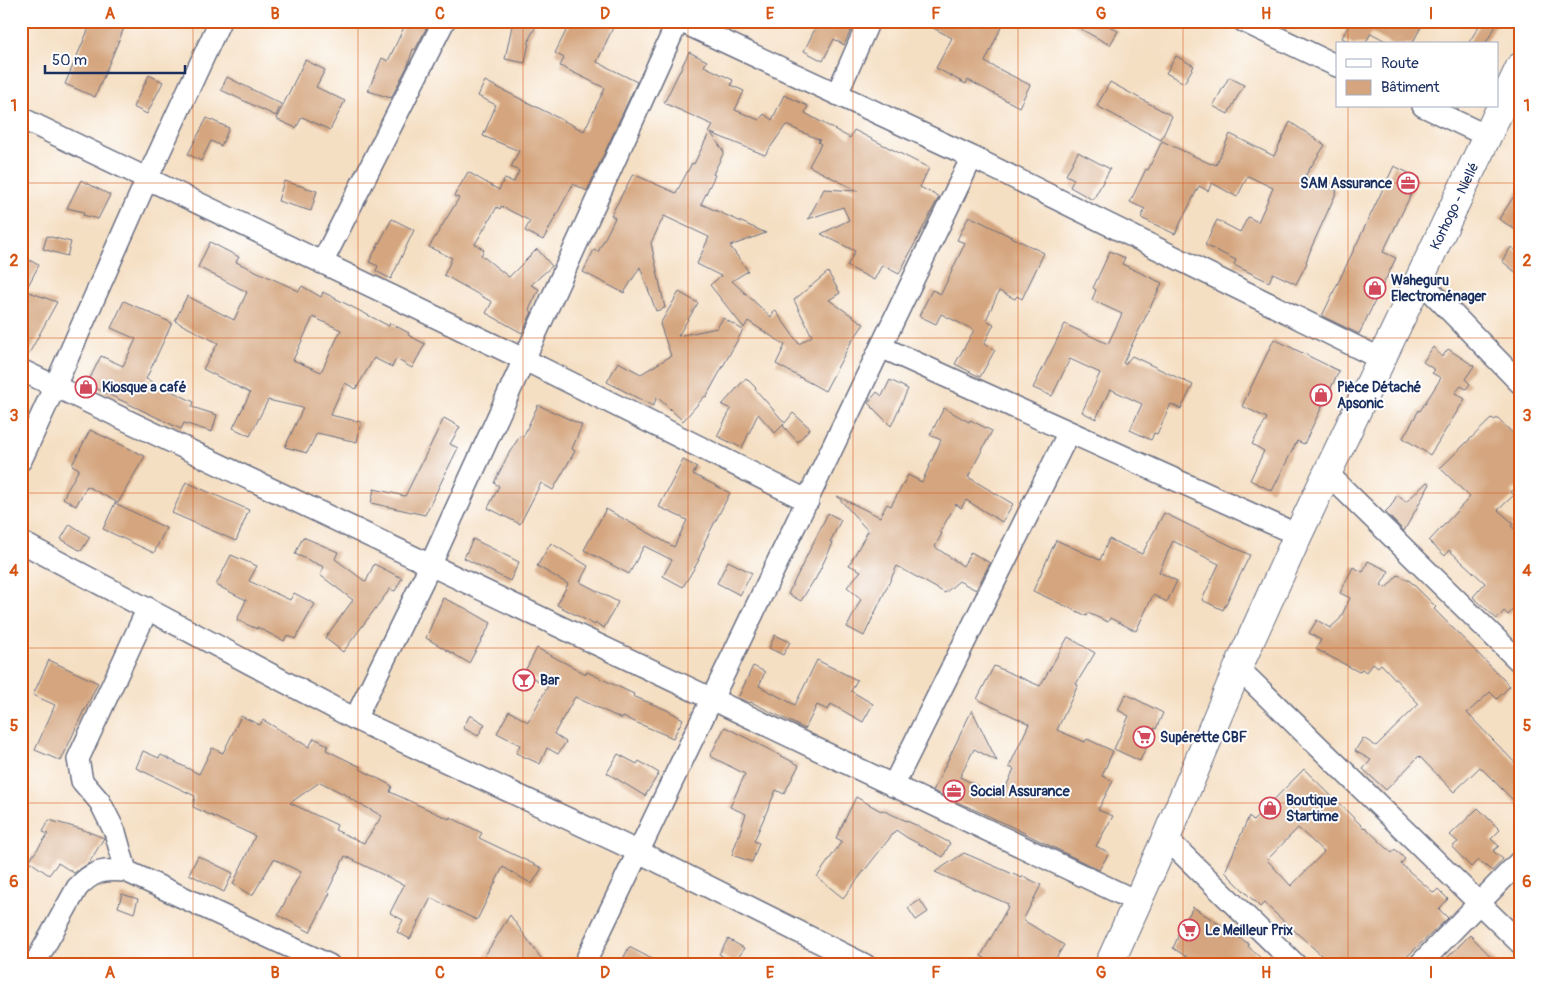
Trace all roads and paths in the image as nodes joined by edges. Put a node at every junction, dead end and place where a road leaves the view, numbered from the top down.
1 (220, 21) edge
2 (444, 21) edge
3 (679, 21) edge
4 (869, 21) edge
5 (1243, 21) edge
6 (1336, 66) edge
7 (1520, 67) edge
8 (837, 94) junction
9 (1513, 103) edge
10 (1427, 108) edge
11 (21, 118) edge
12 (1487, 136) junction
13 (972, 158) junction
14 (146, 179) junction
15 (322, 263) junction
16 (1419, 279) junction
17 (881, 347) junction
18 (523, 359) junction
19 (1381, 359) junction
20 (21, 370) edge
21 (1520, 382) edge
22 (56, 386) junction
23 (1069, 432) junction
24 (21, 460) edge
25 (1327, 474) junction
26 (808, 501) junction
27 (1298, 535) junction
28 (21, 542) edge
29 (430, 566) junction
30 (148, 608) junction
31 (1520, 662) edge
32 (1238, 668) junction
33 (712, 700) junction
34 (355, 719) junction
35 (893, 786) junction
36 (1166, 838) junction
37 (639, 852) junction
38 (1520, 861) edge
39 (126, 870) junction
40 (1138, 902) junction
41 (1479, 903) junction
42 (1520, 943) edge
43 (34, 965) edge
44 (329, 965) edge
45 (584, 965) edge
46 (864, 965) edge
47 (1109, 965) edge
48 (1296, 965) edge
49 (1419, 965) edge

1 - 14 street
2 - 15 street
3 - 8 street
3 - 18 street
4 - 8 street
5 - 6 street
7 - 9 main road, Korhogo - Niellé
8 - 13 street
9 - 12 main road, Korhogo - Niellé
10 - 12 street
11 - 14 street
12 - 16 main road, Korhogo - Niellé
13 - 17 street
13 - 19 street
14 - 15 street
14 - 22 street
15 - 18 street
16 - 19 main road, Korhogo - Niellé
16 - 21 street
17 - 23 street
17 - 26 street
18 - 26 street
18 - 29 street
19 - 25 main road, Korhogo - Niellé
20 - 22 street
22 - 24 street
22 - 29 street
23 - 27 street
23 - 35 street
25 - 27 main road, Korhogo - Niellé
25 - 31 street
26 - 33 street
27 - 32 main road, Korhogo - Niellé
28 - 30 street
29 - 33 street
29 - 34 street
30 - 34 street
30 - 39 street
32 - 36 main road, Korhogo - Niellé
32 - 41 street
33 - 35 street
33 - 37 street
34 - 37 street
35 - 40 street
36 - 40 main road, Korhogo - Niellé
36 - 48 street
37 - 45 street
37 - 46 street
38 - 41 street
39 - 43 street
39 - 44 street
40 - 47 main road, Korhogo - Niellé
41 - 42 street
41 - 49 street

